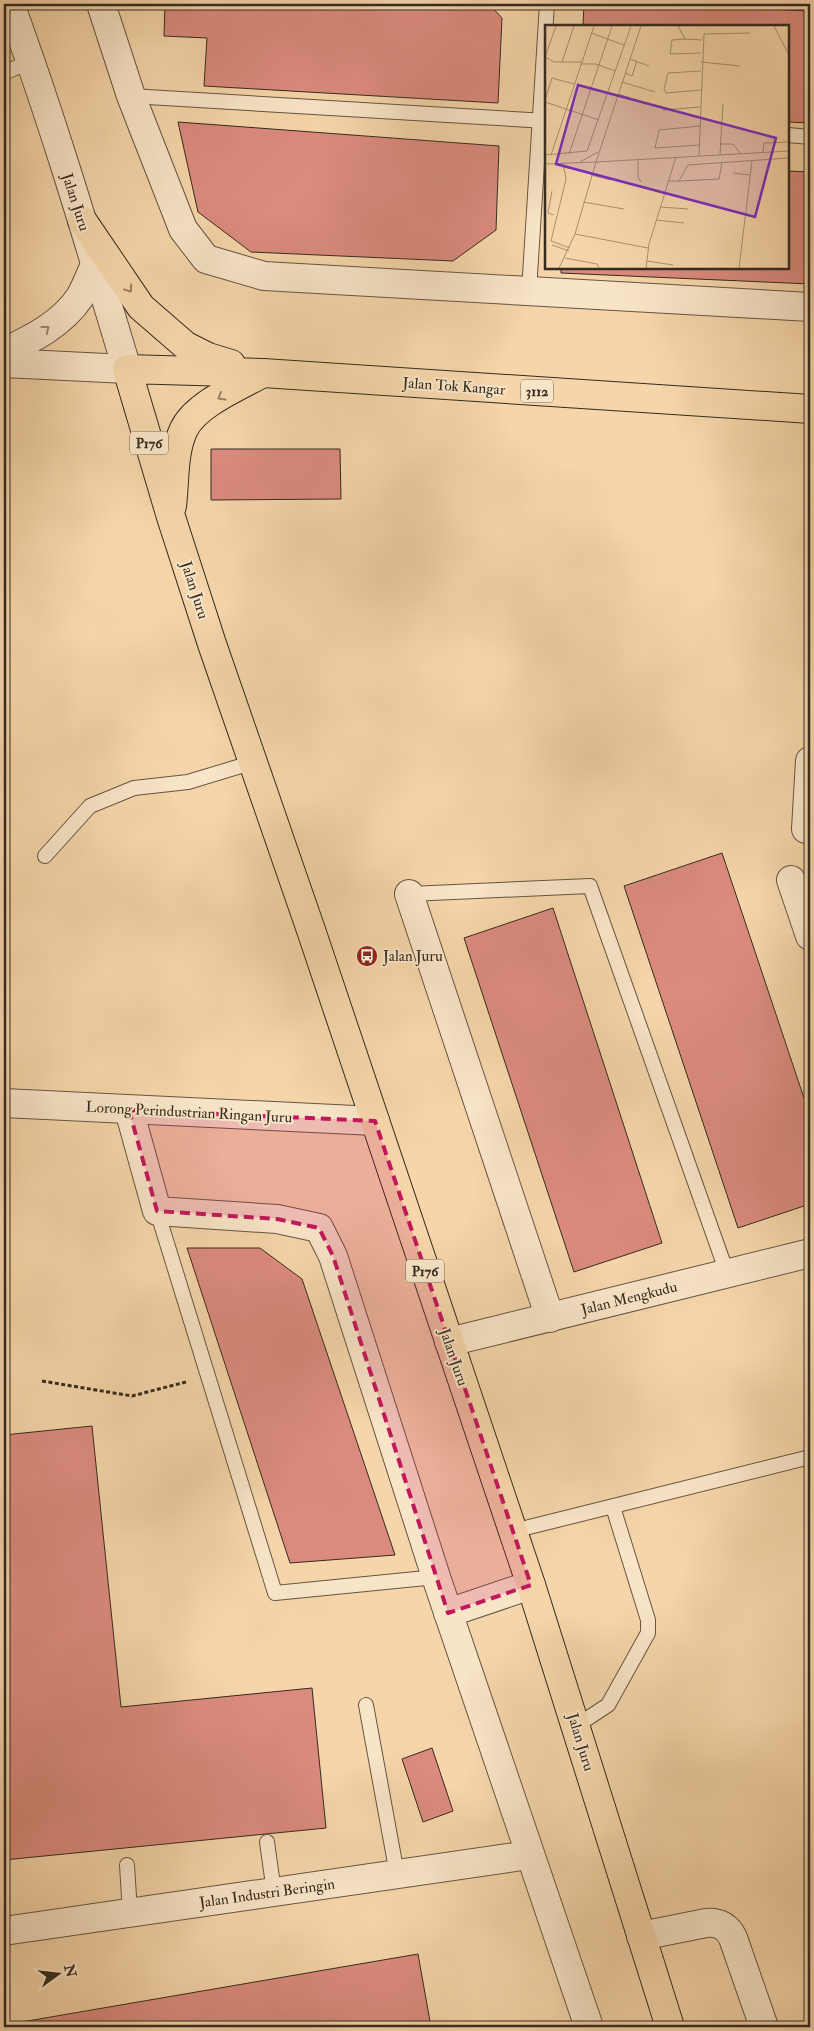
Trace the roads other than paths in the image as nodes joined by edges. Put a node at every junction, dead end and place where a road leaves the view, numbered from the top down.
1 (10, 4) edge
2 (101, 4) edge
3 (547, 4) edge
4 (546, 25) edge
5 (31, 61) junction
6 (545, 62) edge
7 (4, 73) edge
8 (131, 96) junction
9 (543, 120) edge
10 (789, 135) edge
11 (810, 137) edge
12 (82, 220) junction
13 (96, 265) junction
14 (529, 291) junction
15 (810, 307) edge
16 (4, 352) edge
17 (4, 363) edge
18 (127, 368) junction
19 (263, 373) junction
20 (810, 409) edge
21 (171, 517) junction
22 (810, 761) edge
23 (254, 762) junction
24 (806, 829) dead end
25 (45, 856) dead end
26 (791, 880) dead end
27 (409, 894) joint
28 (810, 936) edge
29 (4, 1103) edge
30 (129, 1110) junction
31 (375, 1121) junction
32 (157, 1211) junction
33 (810, 1253) edge
34 (727, 1273) junction
35 (550, 1318) junction
36 (449, 1342) junction
37 (810, 1457) edge
38 (613, 1507) junction
39 (513, 1531) junction
40 (436, 1577) junction
41 (531, 1585) junction
42 (448, 1613) junction
43 (366, 1705) dead end
44 (576, 1726) junction
45 (267, 1842) dead end
46 (529, 1855) junction
47 (127, 1866) dead end
48 (397, 1874) junction
49 (274, 1892) junction
50 (130, 1913) junction
51 (4, 1931) edge
52 (641, 1936) junction
53 (589, 2027) edge
54 (670, 2027) edge
55 (764, 2027) edge

1 - 5 street, Jalan Juru / P176
2 - 8 street
3 - 4 lane
5 - 7 lane
5 - 12 street, Jalan Juru / P176
6 - 9 lane
8 - 9 lane
8 - 14 street
9 - 14 lane
10 - 11 lane
12 - 13 street, Jalan Juru / P176
12 -> 19 main road
16 -> 13 street
13 - 18 street, Jalan Juru / P176
14 - 15 street
17 - 18 street
18 - 19 main road, Jalan Tok Kangar / 3112
18 - 21 main road, Jalan Juru / P176
19 - 20 main road, Jalan Tok Kangar / 3112
19 -> 21 main road
21 - 23 main road, Jalan Juru / P176
22 - 24 street
23 - 25 lane
23 - 31 main road, Jalan Juru / P176
26 - 28 street
27 - 34 lane
27 - 35 street
29 - 30 street, Lorong Perindustrian Ringan Juru
30 - 31 street, Lorong Perindustrian Ringan Juru
30 - 32 street
31 - 36 main road, Jalan Juru / P176
32 - 40 street
32 - 40 lane
33 - 34 street, Jalan Mengkudu
34 - 35 street, Jalan Mengkudu
35 - 36 street, Jalan Mengkudu
36 - 39 main road, Jalan Juru / P176
37 - 38 lane
38 - 39 lane
38 - 44 lane
39 - 41 main road, Jalan Juru / P176
40 - 42 street
41 - 42 street
41 - 44 main road, Jalan Juru / P176
42 - 46 street
43 - 48 lane
44 - 52 main road, Jalan Juru / P176
45 - 49 lane
46 - 48 street, Jalan Industri Beringin
46 - 53 street
47 - 50 lane
48 - 49 street, Jalan Industri Beringin
49 - 50 street, Jalan Industri Beringin
50 - 51 street, Jalan Industri Beringin
52 - 54 main road, Jalan Juru / P176
52 - 55 street

